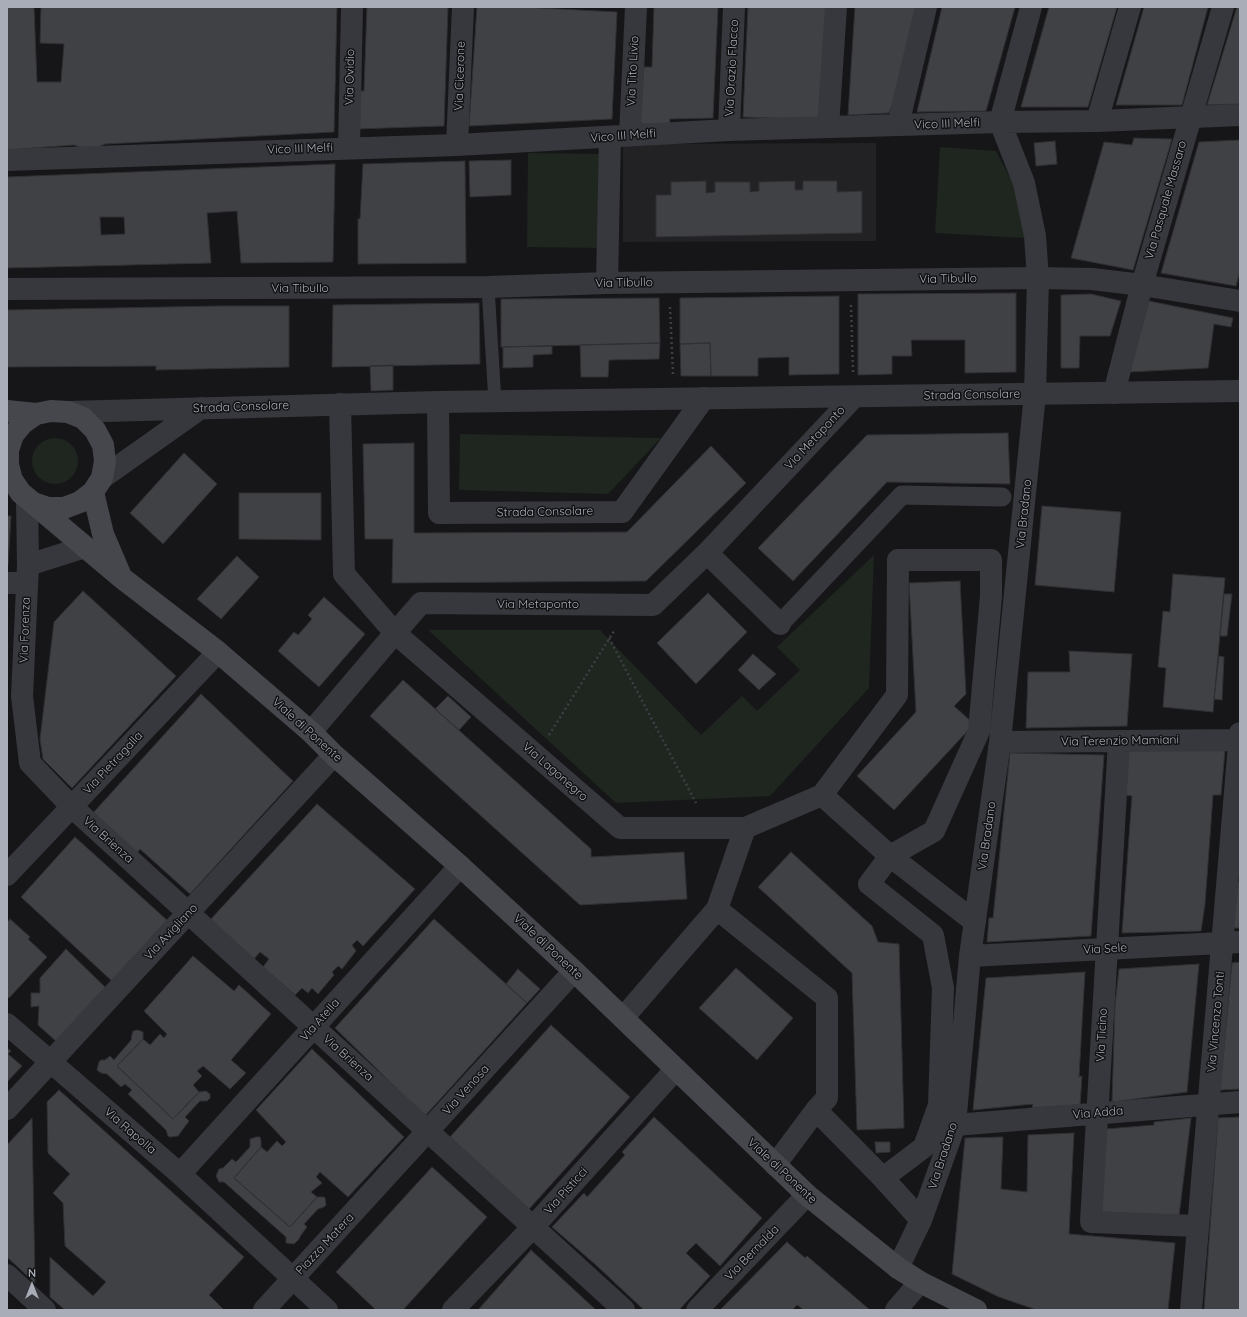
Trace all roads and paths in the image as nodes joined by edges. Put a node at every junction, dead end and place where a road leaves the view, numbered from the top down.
1 (352, 7) edge
2 (463, 7) edge
3 (636, 7) edge
4 (734, 7) edge
5 (836, 7) edge
6 (926, 7) edge
7 (1031, 7) edge
8 (1130, 7) edge
9 (1223, 7) edge
10 (1240, 115) edge
11 (1190, 117) junction
12 (1097, 121) junction
13 (1000, 122) junction
14 (898, 125) junction
15 (828, 127) junction
16 (729, 130) junction
17 (620, 136) junction
18 (457, 145) junction
19 (349, 148) junction
20 (7, 160) edge
21 (1038, 278) junction
22 (850, 280) junction
23 (607, 283) junction
24 (669, 283) junction
25 (1142, 285) junction
26 (488, 287) junction
27 (7, 289) edge
28 (1240, 301) edge
29 (1240, 391) edge
30 (1114, 393) junction
31 (1035, 394) junction
32 (854, 397) junction
33 (704, 398) junction
34 (674, 399) junction
35 (438, 402) junction
36 (495, 402) junction
37 (340, 404) junction
38 (201, 408) junction
39 (7, 411) edge
40 (68, 412) junction
41 (36, 414) junction
42 (10, 478) edge
43 (97, 485) junction
44 (1002, 497) dead end
45 (30, 500) junction
46 (85, 547) junction
47 (707, 553) junction
48 (21, 577) edge
49 (122, 578) junction
50 (1015, 595) junction
51 (991, 596) junction
52 (631, 604) junction
53 (780, 624) joint
54 (395, 633) junction
55 (609, 638) junction
56 (218, 652) junction
57 (15, 697) edge
58 (311, 732) junction
59 (1240, 738) edge
60 (1119, 741) junction
61 (1000, 742) junction
62 (334, 755) junction
63 (536, 755) junction
64 (822, 795) junction
65 (72, 807) junction
66 (709, 828) junction
67 (745, 828) junction
68 (890, 856) junction
69 (460, 866) junction
70 (7, 875) edge
71 (718, 909) junction
72 (188, 913) junction
73 (975, 922) junction
74 (1231, 942) edge
75 (1107, 949) junction
76 (970, 956) junction
77 (574, 971) junction
78 (623, 1018) junction
79 (7, 1024) edge
80 (314, 1027) junction
81 (50, 1062) junction
82 (676, 1069) junction
83 (1240, 1102) edge
84 (1209, 1104) junction
85 (7, 1109) edge
86 (816, 1110) junction
87 (1098, 1113) junction
88 (955, 1125) junction
89 (428, 1131) junction
90 (775, 1165) junction
91 (180, 1174) junction
92 (883, 1178) junction
93 (807, 1195) junction
94 (357, 1208) joint
95 (921, 1220) junction
96 (1198, 1226) junction
97 (533, 1227) junction
98 (251, 1241) joint
99 (898, 1268) junction
100 (7, 1275) edge
101 (292, 1279) junction
102 (920, 1282) junction
103 (45, 1310) edge
104 (264, 1310) edge
105 (327, 1310) edge
106 (453, 1310) edge
107 (624, 1310) edge
108 (697, 1310) edge
109 (896, 1310) edge
110 (976, 1310) edge
111 (1191, 1310) edge

1 - 19 street, Via Ovidio
2 - 18 street, Via Cicerone
3 - 17 street, Via Tito Livio
4 - 16 street, Via Orazio Flacco
5 - 15 street
6 - 14 street
7 - 13 street
8 - 12 street
9 - 11 street, Via Pasquale Massaro
10 - 11 street, Vico III Melfi
11 - 12 street, Vico III Melfi
11 - 25 street, Via Pasquale Massaro
12 - 13 street, Vico III Melfi
13 - 14 street, Vico III Melfi
13 - 21 street, Via Bradano
14 - 15 street, Vico III Melfi
15 - 16 street, Vico III Melfi
16 - 17 street, Vico III Melfi
17 - 18 street, Vico III Melfi
17 - 23 street, Via Tito Livio
18 - 19 street, Vico III Melfi
19 - 20 street, Vico III Melfi
21 - 22 street, Via Tibullo
21 - 25 street, Via Tibullo
21 - 31 street, Via Bradano
22 - 24 street, Via Tibullo
22 - 32 path
23 - 24 street, Via Tibullo
23 - 26 street, Via Tibullo
24 - 34 path
25 - 28 street, Via Tibullo
25 - 30 street, Via Pasquale Massaro
26 - 27 street, Via Tibullo
26 - 36 lane
29 - 30 street, Strada Consolare
30 - 31 street, Strada Consolare
31 - 32 street, Strada Consolare
31 - 50 street, Via Bradano
32 - 33 street, Strada Consolare
32 - 47 street, Via Metaponto
33 - 34 street, Strada Consolare
33 - 35 street, Strada Consolare
34 - 36 street, Strada Consolare
35 - 36 street, Strada Consolare
35 - 37 street, Strada Consolare
37 - 38 street, Strada Consolare
37 - 54 street
38 - 40 street, Strada Consolare
38 - 43 street
39 - 41 main road, Viale di Ponente
40 - 41 main road, Viale di Ponente
40 - 43 main road, Viale di Ponente
41 - 42 main road, Viale di Ponente
42 - 45 main road, Viale di Ponente
43 - 45 main road
43 - 49 main road, Viale di Ponente
44 - 53 street
45 - 46 main road, Viale di Ponente
45 - 48 street, Via Forenza
46 - 48 street
46 - 49 main road, Viale di Ponente
47 - 52 street, Via Metaponto
47 - 53 street
48 - 57 street, Via Forenza
49 - 56 main road, Viale di Ponente
50 - 51 street
50 - 61 street, Via Bradano
51 - 64 street
51 - 68 street
52 - 54 street, Via Metaponto
52 - 55 path
54 - 58 street, Via Metaponto
54 - 63 street, Via Lagonegro
55 - 63 path
55 - 66 path
56 - 58 main road, Viale di Ponente
56 - 65 street, Via Pietragalla
57 - 65 street, Via Forenza
58 - 62 main road, Viale di Ponente
59 - 60 street, Via Terenzio Mamiani
59 - 74 street, Via Vincenzo Tonti
60 - 61 street, Via Terenzio Mamiani
60 - 75 street, Via Ticino
61 - 73 street, Via Bradano
62 - 69 main road, Viale di Ponente
62 - 72 street, Via Avigliano
63 - 66 street, Via Lagonegro
64 - 67 street
64 - 68 street
65 - 70 street, Via Pietragalla
65 - 72 street, Via Brienza
66 - 67 street, Via Lagonegro
67 - 71 street
68 - 73 street
68 - 92 street
69 - 77 main road, Viale di Ponente
69 - 80 street, Via Atella
71 - 78 street
71 - 86 street
72 - 80 street, Via Brienza
72 - 81 street, Via Avigliano
73 - 76 street, Via Bradano
74 - 75 street, Via Sele
74 - 84 street, Via Vincenzo Tonti
75 - 76 street, Via Sele
75 - 87 street, Via Ticino
76 - 88 street, Via Bradano
77 - 78 main road, Viale di Ponente
77 - 89 street, Via Venosa
78 - 82 main road, Viale di Ponente
79 - 81 street, Via Rapolla
80 - 89 street, Via Brienza
80 - 91 street, Via Atella
81 - 85 street, Via Avigliano
81 - 91 street, Via Rapolla
82 - 90 main road, Viale di Ponente
82 - 97 street, Via Pisticci
83 - 84 street, Via Adda
84 - 87 street, Via Adda
84 - 96 street, Via Vincenzo Tonti
86 - 90 street
86 - 92 street
87 - 88 street, Via Adda
87 - 96 street, Via Ticino
88 - 95 street, Via Bradano
89 - 94 street, Via Venosa
89 - 97 street, Via Brienza
90 - 93 main road, Viale di Ponente
91 - 98 street, Via Rapolla
92 - 95 street
93 - 99 main road, Viale di Ponente
93 - 108 street, Via Bernalda
94 - 101 street, Piazza Matera
95 - 99 street, Via Bradano
96 - 111 street, Via Vincenzo Tonti
97 - 106 street, Via Pisticci
97 - 107 street, Via Brienza
98 - 101 street, Piazza Matera
99 - 102 main road, Viale di Ponente
100 - 103 street
101 - 104 street, Piazza Matera
101 - 105 street, Piazza Matera
102 - 109 street
102 - 110 main road, Viale di Ponente

